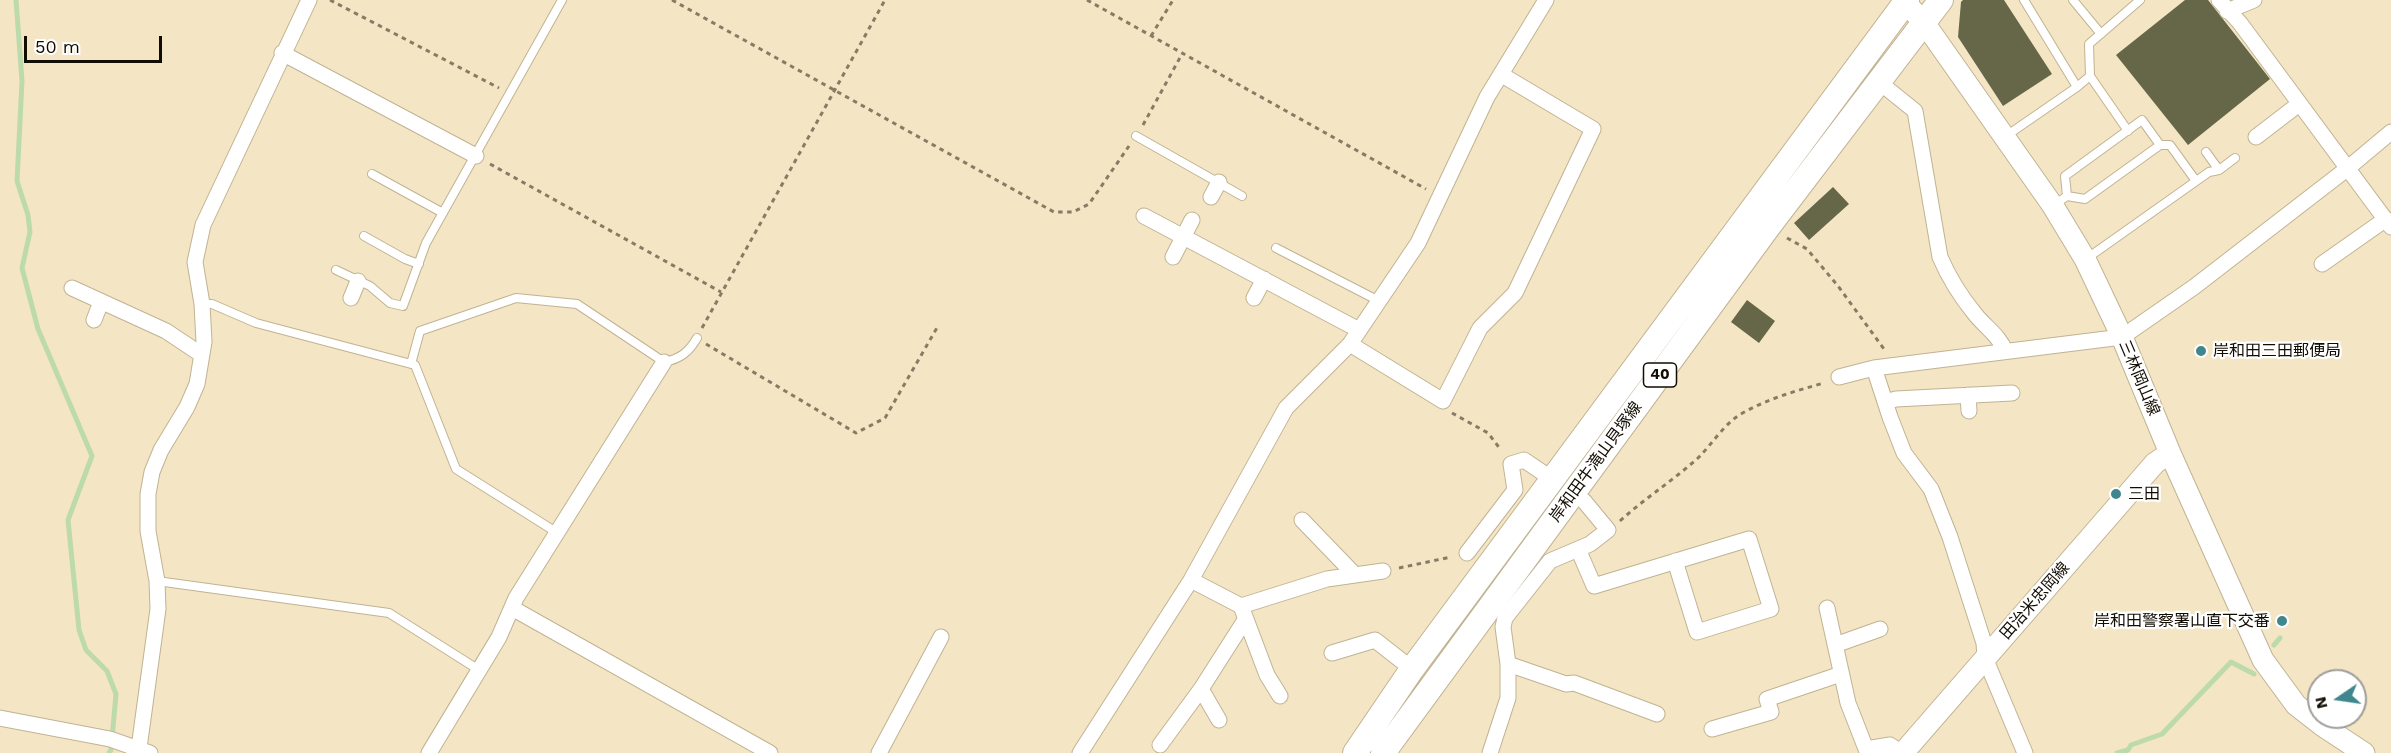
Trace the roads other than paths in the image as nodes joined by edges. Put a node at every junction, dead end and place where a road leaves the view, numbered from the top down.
1 (309, 0) edge
2 (561, 0) edge
3 (1546, 0) edge
4 (1941, 0) edge
5 (2024, 0) edge
6 (2073, 0) edge
7 (2140, 0) edge
8 (2254, 0) edge
9 (1905, 1) edge
10 (2223, 5) edge
11 (1924, 24) junction
12 (2101, 34) junction
13 (282, 53) junction
14 (1502, 75) junction
15 (2090, 76) junction
16 (1879, 82) junction
17 (2076, 87) junction
18 (2299, 104) junction
19 (2128, 130) junction
20 (2391, 132) edge
21 (1136, 136) road end
22 (2004, 137) junction
23 (2256, 137) dead end
24 (2160, 145) junction
25 (2206, 152) dead end
26 (476, 156) junction
27 (2235, 158) dead end
28 (2348, 168) junction
29 (2219, 170) junction
30 (372, 174) dead end
31 (2196, 182) junction
32 (1219, 183) junction
33 (1242, 196) dead end
34 (1211, 197) dead end
35 (2060, 201) junction
36 (443, 213) junction
37 (1144, 216) dead end
38 (1192, 220) dead end
39 (2388, 223) edge
40 (364, 236) dead end
41 (1183, 237) junction
42 (1276, 248) dead end
43 (1173, 257) dead end
44 (2085, 259) junction
45 (418, 264) junction
46 (2322, 264) dead end
47 (336, 270) dead end
48 (1264, 279) junction
49 (358, 280) junction
50 (72, 288) dead end
51 (351, 298) dead end
52 (1254, 298) dead end
53 (1379, 301) junction
54 (101, 302) junction
55 (202, 304) junction
56 (94, 320) dead end
57 (1359, 330) junction
58 (2122, 337) junction
59 (697, 338) road end
60 (1350, 344) junction
61 (2005, 351) junction
62 (202, 355) junction
63 (664, 362) junction
64 (411, 364) junction
65 (1874, 368) junction
66 (1839, 377) road end
67 (2012, 393) dead end
68 (1968, 395) junction
69 (1885, 402) junction
70 (1970, 411) dead end
71 (2170, 453) junction
72 (1552, 479) junction
73 (1573, 494) junction
74 (1302, 520) dead end
75 (556, 532) junction
76 (1578, 549) junction
77 (1467, 554) road end
78 (1675, 561) junction
79 (1383, 571) road end
80 (1355, 575) junction
81 (1191, 580) junction
82 (157, 581) junction
83 (512, 608) junction
84 (1827, 608) dead end
85 (1243, 613) junction
86 (1880, 629) dead end
87 (941, 638) dead end
88 (1835, 645) junction
89 (1332, 653) dead end
90 (1985, 658) junction
91 (1508, 664) junction
92 (1412, 669) junction
93 (479, 670) junction
94 (1841, 674) junction
95 (1201, 689) junction
96 (1280, 696) dead end
97 (1657, 714) dead end
98 (0, 718) edge
99 (1219, 720) dead end
100 (1712, 729) dead end
101 (1160, 745) dead end
102 (145, 750) edge
103 (429, 753) edge
104 (770, 753) edge
105 (879, 753) edge
106 (1080, 753) edge
107 (1355, 753) edge
108 (1383, 753) edge
109 (1490, 753) edge
110 (1902, 753) edge
111 (2025, 753) edge
112 (2364, 753) edge

1 - 13 street
2 - 26 lane
3 - 14 street
4 - 11 main road, 岸和田牛滝山貝塚線 / 40
5 - 17 lane
6 - 12 lane
7 - 12 lane
8 - 10 street
9 - 11 main road, 三林岡山線
9 - 72 main road, 岸和田牛滝山貝塚線 / 40
10 - 18 street
11 - 16 main road, 岸和田牛滝山貝塚線 / 40
11 - 22 main road, 三林岡山線
12 - 15 lane
13 - 26 street
13 - 55 street
14 - 53 street
14 - 60 street
15 - 17 lane
15 - 19 lane
16 - 61 street
16 - 73 main road, 岸和田牛滝山貝塚線 / 40
17 - 22 lane
18 - 23 street
18 - 28 street
19 - 24 lane
19 - 35 lane
20 - 28 street
21 - 32 lane
22 - 35 main road, 三林岡山線
24 - 31 lane
24 - 35 lane
25 - 29 lane
26 - 36 lane
27 - 29 lane
28 - 39 street
28 - 58 street
29 - 31 lane
30 - 36 lane
31 - 44 lane
32 - 33 lane
32 - 34 street
35 - 44 main road, 三林岡山線
36 - 45 lane
37 - 41 street
38 - 41 street
39 - 46 street
40 - 45 lane
41 - 43 street
41 - 48 street
42 - 53 lane
44 - 58 main road, 三林岡山線
45 - 49 lane
47 - 49 lane
48 - 52 street
48 - 57 street
49 - 51 street
50 - 54 street
53 - 57 street
54 - 56 street
54 - 62 street
55 - 62 street
55 - 64 lane
57 - 60 street
58 - 61 street
58 - 71 main road, 三林岡山線
59 - 63 lane
60 - 81 street
61 - 65 street
62 - 82 street
63 - 64 lane
63 - 75 street
64 - 75 lane
65 - 66 street
65 - 69 street
67 - 68 street
68 - 69 street
68 - 70 street
69 - 90 street
71 - 90 main road, 田治米忠岡線
71 - 112 main road, 三林岡山線
72 - 77 street
72 - 92 main road, 岸和田牛滝山貝塚線 / 40
73 - 76 street
73 - 108 main road, 岸和田牛滝山貝塚線 / 40
74 - 80 street
75 - 83 street
76 - 78 street
76 - 91 street
78 - 78 street
79 - 80 street
80 - 85 street
81 - 85 street
81 - 106 street
82 - 93 lane
82 - 102 street
83 - 93 street
83 - 104 street
84 - 88 street
85 - 95 street
85 - 96 street
86 - 88 street
87 - 105 street
88 - 94 street
89 - 92 street
90 - 110 main road, 田治米忠岡線
90 - 111 street
91 - 97 street
91 - 109 street
92 - 107 main road, 岸和田牛滝山貝塚線 / 40
93 - 103 street
94 - 100 street
94 - 110 street
95 - 99 street
95 - 101 street
98 - 102 street

